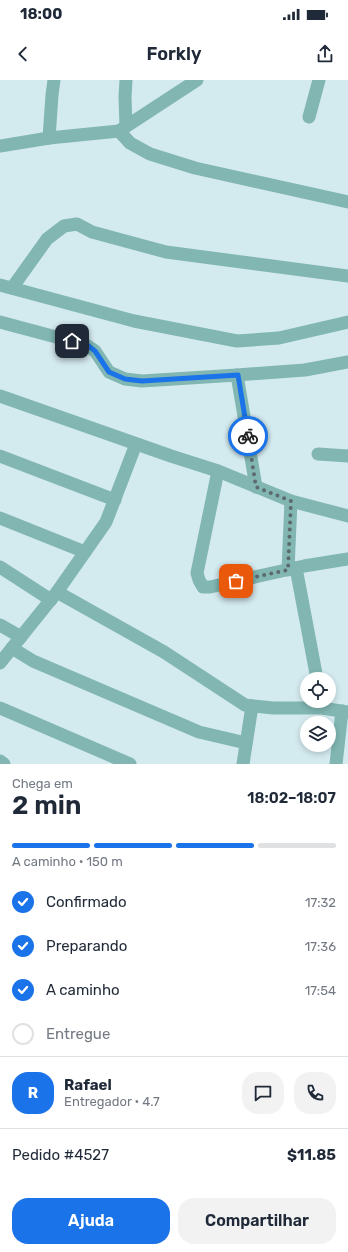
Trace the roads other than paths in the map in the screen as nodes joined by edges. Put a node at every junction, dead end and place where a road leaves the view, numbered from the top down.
1 (54, 80) edge
2 (126, 80) edge
3 (198, 80) edge
4 (320, 80) edge
5 (309, 117) dead end
6 (123, 129) junction
7 (49, 138) junction
8 (0, 146) edge
9 (348, 202) edge
10 (348, 276) edge
11 (6, 286) edge
12 (0, 322) edge
13 (348, 322) edge
14 (348, 362) edge
15 (238, 375) junction
16 (0, 396) edge
17 (136, 444) junction
18 (318, 454) dead end
19 (0, 456) edge
20 (348, 456) edge
21 (218, 471) junction
22 (256, 487) junction
23 (115, 500) junction
24 (291, 501) junction
25 (348, 516) edge
26 (0, 518) edge
27 (86, 552) junction
28 (348, 560) edge
29 (0, 567) edge
30 (292, 569) junction
31 (54, 596) junction
32 (0, 625) edge
33 (21, 637) junction
34 (12, 648) junction
35 (0, 663) edge
36 (314, 672) edge
37 (252, 706) junction
38 (300, 706) edge
39 (0, 708) edge
40 (333, 708) edge
41 (345, 711) edge
42 (246, 743) junction
43 (0, 761) edge
44 (4, 764) edge
45 (130, 764) edge
46 (243, 764) edge
47 (336, 764) edge

1 - 7 street
2 - 6 street
3 - 6 street
4 - 5 street
6 - 7 street
6 - 9 street
7 - 8 street
10 - 11 street
11 - 13 street
12 - 15 street
14 - 15 street
15 - 22 street
16 - 17 street
17 - 21 street
17 - 23 street
18 - 20 street
19 - 23 street
21 - 22 street
21 - 30 street
22 - 24 street
23 - 27 street
24 - 25 street
24 - 30 street
26 - 27 street
27 - 31 street
28 - 30 street
29 - 31 street
30 - 36 street
31 - 33 street
31 - 37 street
32 - 33 street
33 - 34 street
34 - 35 street
34 - 42 street
37 - 38 street
37 - 42 street
39 - 45 street
40 - 41 street
41 - 47 street
42 - 46 street
43 - 44 street

